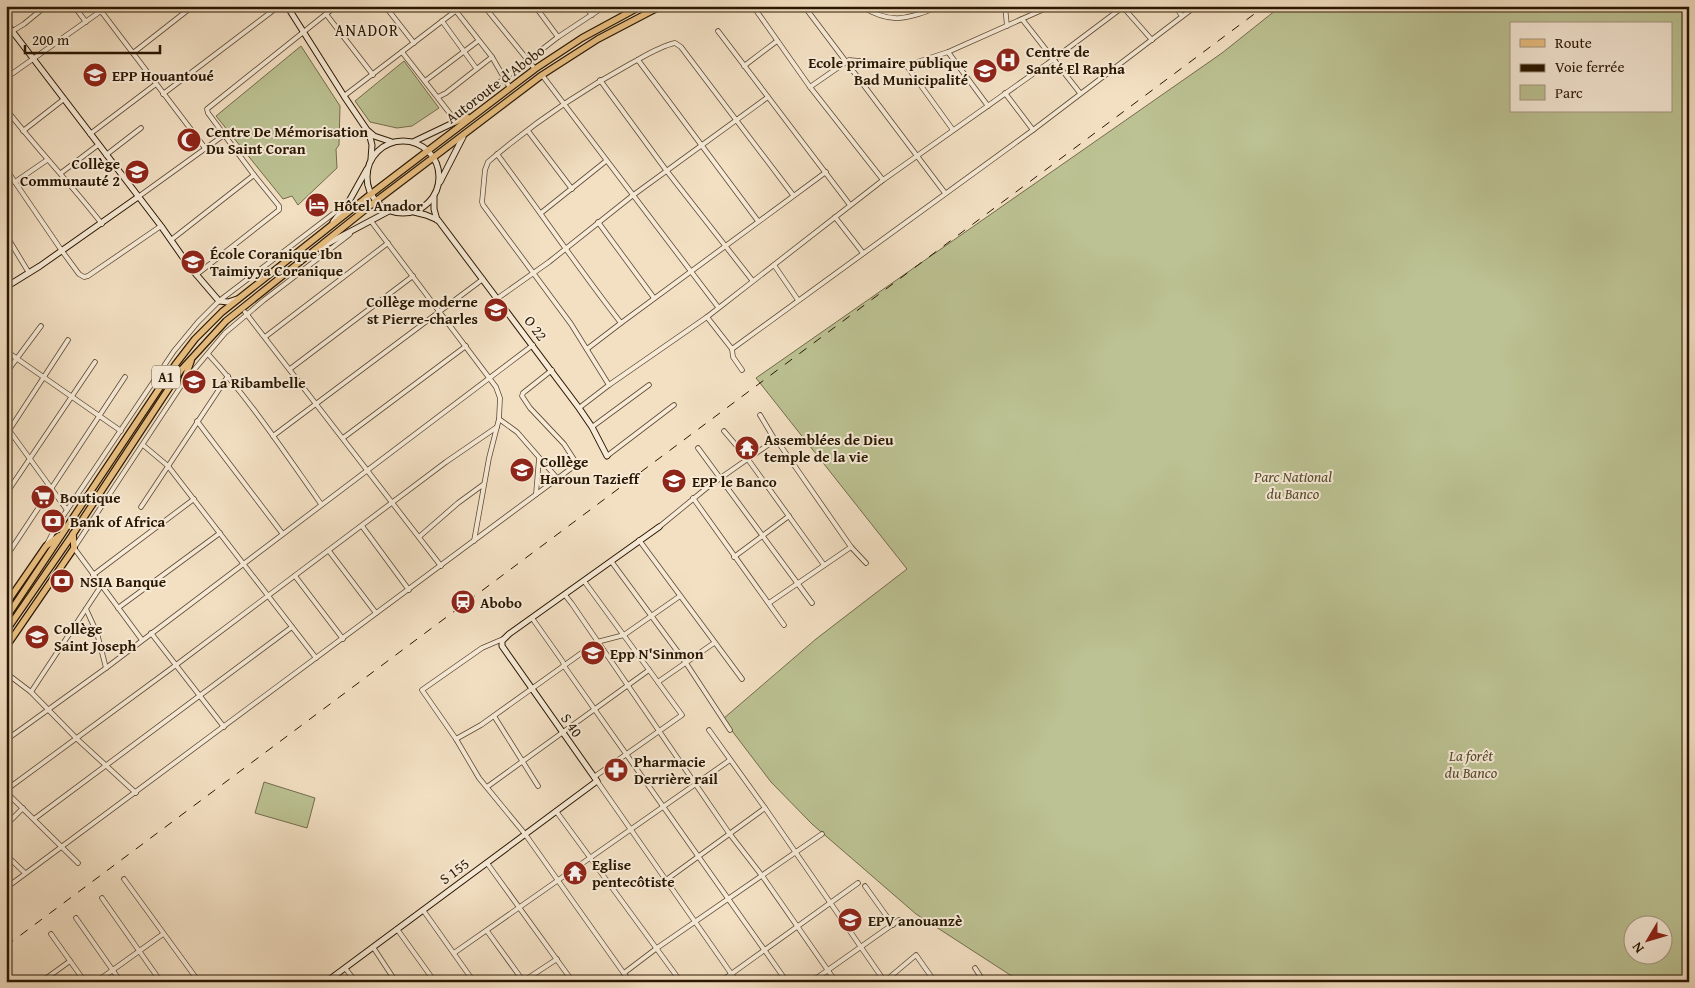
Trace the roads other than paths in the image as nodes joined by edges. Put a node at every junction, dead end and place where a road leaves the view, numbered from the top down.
1 (46, 6) edge
2 (74, 6) edge
3 (108, 6) edge
4 (193, 6) edge
5 (279, 6) edge
6 (288, 6) edge
7 (336, 6) edge
8 (385, 6) edge
9 (462, 6) edge
10 (484, 6) edge
11 (535, 6) edge
12 (585, 6) edge
13 (605, 6) edge
14 (641, 6) edge
15 (661, 6) edge
16 (753, 6) edge
17 (804, 6) edge
18 (861, 6) edge
19 (940, 6) edge
20 (1005, 6) edge
21 (1051, 6) edge
22 (1175, 6) edge
23 (1196, 6) edge
24 (1122, 7) edge
25 (101, 11) junction
26 (456, 11) junction
27 (326, 14) junction
28 (592, 15) junction
29 (1182, 16) junction
30 (1022, 19) junction
31 (442, 21) junction
32 (86, 22) junction
33 (6, 23) edge
34 (1007, 26) junction
35 (718, 30) dead end
36 (12, 31) junction
37 (303, 32) junction
38 (6, 35) edge
39 (558, 37) junction
40 (777, 40) junction
41 (1152, 40) junction
42 (478, 41) junction
43 (414, 43) junction
44 (464, 51) junction
45 (402, 52) junction
46 (948, 52) junction
47 (133, 53) junction
48 (492, 57) junction
49 (35, 59) junction
50 (1053, 59) junction
51 (638, 60) junction
52 (529, 61) junction
53 (845, 61) junction
54 (906, 65) junction
55 (744, 66) junction
56 (476, 68) junction
57 (535, 69) junction
58 (373, 75) junction
59 (542, 75) junction
60 (6, 78) edge
61 (505, 79) junction
62 (600, 80) junction
63 (425, 81) junction
64 (156, 84) junction
65 (810, 87) junction
66 (510, 88) junction
67 (1005, 93) junction
68 (1080, 93) junction
69 (163, 94) junction
70 (344, 96) junction
71 (768, 97) junction
72 (438, 98) junction
73 (64, 99) junction
74 (563, 104) junction
75 (988, 106) junction
76 (6, 109) edge
77 (476, 113) junction
78 (737, 119) junction
79 (455, 121) junction
80 (141, 128) dead end
81 (367, 130) junction
82 (528, 130) junction
83 (953, 130) junction
84 (1033, 130) junction
85 (23, 131) junction
86 (90, 134) junction
87 (224, 135) junction
88 (463, 137) junction
89 (392, 142) junction
90 (412, 142) junction
91 (702, 144) junction
92 (98, 145) junction
93 (205, 148) junction
94 (428, 150) junction
95 (497, 154) junction
96 (106, 155) junction
97 (918, 156) junction
98 (434, 158) junction
99 (47, 160) junction
100 (606, 161) junction
101 (370, 163) junction
102 (6, 169) edge
103 (666, 170) junction
104 (826, 172) junction
105 (61, 173) junction
106 (254, 175) junction
107 (883, 180) junction
108 (15, 182) junction
109 (439, 184) junction
110 (572, 189) junction
111 (945, 193) junction
112 (371, 194) junction
113 (793, 195) junction
114 (632, 196) junction
115 (138, 197) junction
116 (434, 197) junction
117 (376, 201) junction
118 (348, 203) junction
119 (850, 205) junction
120 (389, 211) junction
121 (414, 212) junction
122 (541, 213) junction
123 (835, 217) junction
124 (438, 220) junction
125 (371, 221) junction
126 (758, 221) junction
127 (598, 222) junction
128 (102, 224) junction
129 (161, 226) junction
130 (329, 227) junction
131 (358, 228) junction
132 (6, 235) edge
133 (171, 240) junction
134 (388, 243) junction
135 (726, 246) junction
136 (320, 247) junction
137 (566, 248) junction
138 (62, 251) junction
139 (863, 253) junction
140 (774, 266) junction
141 (690, 272) junction
142 (30, 273) junction
143 (533, 274) junction
144 (196, 275) junction
145 (413, 276) junction
146 (484, 279) junction
147 (752, 280) junction
148 (6, 287) edge
149 (498, 298) junction
150 (654, 298) junction
151 (238, 299) junction
152 (798, 300) junction
153 (219, 302) junction
154 (718, 307) junction
155 (242, 308) junction
156 (439, 312) junction
157 (247, 313) junction
158 (707, 317) junction
159 (621, 323) junction
160 (41, 326) dead end
161 (265, 337) junction
162 (68, 340) dead end
163 (533, 345) junction
164 (466, 346) junction
165 (587, 349) junction
166 (732, 349) junction
167 (6, 351) edge
168 (208, 354) junction
169 (193, 357) junction
170 (17, 358) junction
171 (95, 362) dead end
172 (290, 369) junction
173 (552, 370) junction
174 (742, 370) dead end
175 (6, 373) edge
176 (228, 376) junction
177 (124, 377) dead end
178 (43, 378) junction
179 (489, 378) junction
180 (183, 383) junction
181 (609, 385) junction
182 (649, 385) dead end
183 (71, 396) junction
184 (316, 403) junction
185 (674, 405) dead end
186 (579, 408) junction
187 (99, 415) junction
188 (760, 415) dead end
189 (499, 419) junction
190 (198, 422) junction
191 (6, 426) edge
192 (496, 427) junction
193 (592, 427) junction
194 (10, 430) junction
195 (121, 431) junction
196 (724, 431) dead end
197 (6, 435) edge
198 (273, 436) junction
199 (343, 438) junction
200 (775, 440) junction
201 (142, 444) junction
202 (698, 448) dead end
203 (607, 456) joint
204 (30, 457) junction
205 (539, 458) junction
206 (747, 458) junction
207 (168, 466) junction
208 (367, 470) junction
209 (721, 477) junction
210 (557, 478) junction
211 (484, 484) junction
212 (51, 488) junction
213 (6, 494) edge
214 (536, 494) junction
215 (693, 498) junction
216 (194, 499) junction
217 (320, 504) junction
218 (392, 504) junction
219 (141, 507) dead end
220 (67, 510) junction
221 (789, 516) junction
222 (362, 526) junction
223 (658, 526) joint
224 (220, 533) junction
225 (282, 533) junction
226 (61, 534) junction
227 (73, 534) junction
228 (762, 536) junction
229 (419, 537) junction
230 (639, 540) junction
231 (474, 541) junction
232 (46, 546) junction
233 (852, 547) junction
234 (74, 548) junction
235 (329, 551) junction
236 (6, 557) edge
237 (734, 557) junction
238 (611, 561) junction
239 (866, 563) dead end
240 (244, 564) junction
241 (824, 565) junction
242 (441, 566) junction
243 (93, 575) junction
244 (295, 576) junction
245 (584, 581) junction
246 (798, 584) junction
247 (101, 586) junction
248 (409, 590) junction
249 (565, 595) junction
250 (268, 596) junction
251 (680, 596) junction
252 (769, 603) junction
253 (812, 603) dead end
254 (6, 604) edge
255 (118, 608) junction
256 (86, 609) junction
257 (376, 614) junction
258 (652, 616) junction
259 (6, 618) edge
260 (532, 618) junction
261 (784, 624) dead end
262 (292, 628) junction
263 (6, 631) edge
264 (151, 633) junction
265 (624, 635) junction
266 (343, 639) junction
267 (503, 639) junction
268 (142, 640) junction
269 (597, 642) junction
270 (714, 643) junction
271 (6, 647) edge
272 (316, 658) junction
273 (686, 663) junction
274 (176, 665) junction
275 (564, 666) junction
276 (106, 668) junction
277 (649, 670) junction
278 (6, 673) edge
279 (742, 679) dead end
280 (658, 682) junction
281 (628, 686) junction
282 (532, 690) junction
283 (31, 692) junction
284 (200, 696) junction
285 (49, 710) junction
286 (594, 710) junction
287 (494, 716) junction
288 (224, 727) junction
289 (659, 730) junction
290 (709, 730) dead end
291 (730, 730) dead end
292 (563, 733) junction
293 (76, 738) junction
294 (456, 739) junction
295 (6, 740) edge
296 (626, 754) junction
297 (730, 760) junction
298 (522, 761) junction
299 (107, 767) junction
300 (596, 779) junction
301 (696, 783) junction
302 (538, 786) dead end
303 (487, 787) junction
304 (6, 791) edge
305 (136, 793) junction
306 (663, 806) junction
307 (23, 808) junction
308 (765, 808) junction
309 (556, 811) junction
310 (34, 819) junction
311 (6, 825) edge
312 (631, 829) junction
313 (729, 833) junction
314 (525, 834) junction
315 (822, 834) dead end
316 (60, 847) junction
317 (796, 853) junction
318 (6, 855) edge
319 (698, 856) junction
320 (591, 857) junction
321 (487, 863) junction
322 (78, 864) dead end
323 (25, 874) junction
324 (763, 877) junction
325 (124, 879) dead end
326 (558, 880) junction
327 (666, 880) junction
328 (858, 883) dead end
329 (866, 886) dead end
330 (6, 888) edge
331 (102, 898) dead end
332 (729, 899) junction
333 (831, 904) junction
334 (519, 907) junction
335 (423, 910) junction
336 (76, 918) dead end
337 (899, 920) dead end
338 (695, 922) junction
339 (893, 924) junction
340 (798, 928) junction
341 (397, 929) junction
342 (487, 931) junction
343 (51, 934) dead end
344 (163, 934) junction
345 (373, 947) junction
346 (862, 947) junction
347 (657, 948) junction
348 (764, 950) junction
349 (140, 951) junction
350 (454, 954) junction
351 (557, 958) junction
352 (70, 961) junction
353 (345, 968) junction
354 (975, 968) dead end
355 (113, 970) junction
356 (828, 970) junction
357 (624, 973) junction
358 (731, 974) junction
359 (523, 981) edge
360 (41, 982) edge
361 (85, 982) edge
362 (96, 982) edge
363 (121, 982) edge
364 (161, 982) edge
365 (198, 982) edge
366 (326, 982) edge
367 (356, 982) edge
368 (396, 982) edge
369 (435, 982) edge
370 (474, 982) edge
371 (573, 982) edge
372 (630, 982) edge
373 (680, 982) edge
374 (720, 982) edge
375 (737, 982) edge
376 (786, 982) edge
377 (812, 982) edge
378 (836, 982) edge
379 (884, 982) edge
380 (935, 982) edge
381 (984, 982) edge

1 - 36 street
2 - 32 street
3 - 25 street
4 - 47 street
5 - 69 street
6 - 37 street
7 - 27 street
8 - 43 street
9 - 26 street
10 - 52 street
11 - 39 street
12 - 28 street
13 - 28 street
14 - 57 main road, Autoroute d'Abobo
15 - 59 main road, Autoroute d'Abobo
16 - 40 street
17 - 53 street
18 - 19 street
20 - 34 street
21 - 30 street
22 - 29 street
23 - 29 street
24 - 41 street
24 - 50 street
25 - 32 street
25 - 47 street
26 - 31 street
26 - 42 street
27 - 37 street
27 - 58 street
28 - 39 street
29 - 41 street
30 - 34 street
30 - 50 street
31 - 43 street
31 - 44 street
32 - 49 street
33 - 36 street
34 - 46 street
35 - 55 street
36 - 38 street
36 - 49 street
37 - 70 street
37 - 87 street
39 - 52 street
40 - 55 street
40 - 65 street
41 - 68 street
42 - 44 street
42 - 48 street
43 - 45 street
44 - 56 street
44 - 63 street
45 - 58 street
45 - 63 street
46 - 54 street
46 - 75 street
47 - 64 street
48 - 56 street
48 - 61 street
49 - 60 street
49 - 73 street
50 - 67 street
50 - 68 street
51 - 62 street
51 - 78 street
51 - 91 street
52 - 57 street
52 - 61 street
53 - 54 street
53 - 65 street
53 - 97 street
54 - 83 street
55 - 71 street
56 - 72 street
57 - 66 main road, Autoroute d'Abobo
58 - 70 street
59 - 74 street
59 - 88 main road, Autoroute d'Abobo
61 - 66 street
61 - 79 street
62 - 74 street
62 - 103 street
63 - 72 street
64 - 69 street
64 - 86 street
65 - 107 street
66 - 77 main road, Autoroute d'Abobo
67 - 75 street
67 - 84 street
68 - 84 street
69 - 93 street
70 - 81 street
71 - 78 street
71 - 104 street
72 - 79 street
73 - 85 street
73 - 86 street
74 - 82 street
74 - 100 street
75 - 83 street
76 - 85 street
77 - 79 main road
77 - 94 main road, Autoroute d'Abobo
78 - 91 street
78 - 113 street
79 - 90 street
80 - 96 street
81 - 89 street
81 - 101 street
82 - 95 street
82 - 110 street
83 - 97 street
84 - 111 street
85 - 99 street
86 - 92 street
87 - 93 street
87 - 106 street
88 - 98 main road, Autoroute d'Abobo
88 - 109 street
89 - 90 street
89 - 101 street
90 - 94 street
91 - 103 street
91 - 126 street
92 - 96 street
92 - 105 street
93 - 115 street
94 - 98 street
94 - 112 main road, Autoroute d'Abobo
95 - 122 street
95 - 143 street
96 - 115 street
97 - 107 street
97 - 111 street
98 - 109 street
98 - 117 main road, Autoroute d'Abobo
99 - 105 street
99 - 108 street
100 - 110 street
100 - 114 street
101 - 112 street
101 - 118 street
102 - 108 street
103 - 114 street
103 - 135 street
104 - 113 street
104 - 119 street
105 - 128 street
106 - 133 street
106 - 144 street
107 - 119 street
108 - 138 street
109 - 116 street
110 - 122 street
111 - 139 street
112 - 117 street
112 - 130 main road, A1
113 - 126 street
114 - 127 street
114 - 141 street
115 - 128 street
115 - 129 street
116 - 121 street
116 - 124 street
117 - 120 street
117 - 136 main road, A1
118 - 130 street
118 - 153 street
119 - 123 street
120 - 121 street
120 - 125 street
121 - 124 street
122 - 137 street
123 - 139 street
123 - 140 street
124 - 146 street, O 22
125 - 131 street
125 - 134 street
126 - 135 street
127 - 137 street
127 - 150 street
128 - 138 street
129 - 133 street
129 - 138 street
130 - 151 main road, A1
131 - 136 street
131 - 157 street
132 - 142 street
133 - 144 street
134 - 145 street
134 - 161 street
135 - 141 street
135 - 147 street
136 - 155 main road, A1
137 - 143 street
137 - 159 street
138 - 142 street
139 - 152 street
140 - 147 street
140 - 152 street
141 - 150 street
141 - 154 street
142 - 148 street
143 - 149 street
143 - 165 street
144 - 153 street
145 - 156 street
145 - 172 street
146 - 149 street, O 22
146 - 156 street
147 - 154 street
149 - 163 street, O 22
150 - 159 street
151 - 153 street
151 - 226 main road, A1
152 - 166 street
153 - 195 street
154 - 158 street
155 - 157 street
155 - 169 main road, A1
156 - 164 street
156 - 184 street
157 - 161 street
157 - 168 street
158 - 166 street
158 - 181 street
159 - 165 street
160 - 170 street
161 - 172 street
162 - 178 street
163 - 173 street, O 22
163 - 179 street
164 - 179 street
164 - 199 street
165 - 181 street
166 - 174 street
167 - 170 street
168 - 176 street
168 - 180 street
169 - 180 main road
169 - 227 main road, A1
170 - 175 street
170 - 178 street
171 - 183 street
172 - 184 street
173 - 186 street, O 22
173 - 210 street
176 - 190 street
176 - 198 street
177 - 187 street
178 - 183 street
178 - 194 street
179 - 189 street
179 - 208 street
180 - 201 street
181 - 186 street
182 - 193 street
183 - 187 street
183 - 204 street
184 - 198 street
184 - 199 street
185 - 203 street
186 - 193 street, O 22
187 - 195 street
187 - 212 street
188 - 200 street
189 - 192 street
189 - 205 street
190 - 207 street
190 - 225 street
191 - 194 street
192 - 211 street
192 - 218 street
193 - 203 street, O 22
194 - 197 street
194 - 204 street
195 - 220 street
196 - 206 street
198 - 217 street
199 - 208 street
200 - 206 street
200 - 233 street
201 - 207 street
201 - 234 street
202 - 209 street
204 - 212 street
204 - 213 street
205 - 210 street
205 - 214 street
206 - 209 street
206 - 221 street
207 - 216 street
207 - 219 street
208 - 217 street
208 - 218 street
209 - 215 street
209 - 228 street
210 - 214 street
211 - 229 street
211 - 231 street
212 - 220 street
212 - 236 street
214 - 231 street
215 - 223 street
215 - 237 street
216 - 224 street
216 - 243 street
217 - 225 street
218 - 222 street
218 - 229 street
220 - 232 street
221 - 228 street
221 - 241 street
222 - 235 street
222 - 248 street
223 - 230 street
224 - 240 street
224 - 255 street
225 - 240 street
226 - 232 main road
226 - 259 main road, A1
227 - 234 main road
227 - 263 main road, A1
228 - 237 street
228 - 246 street
229 - 242 street
230 - 238 street
230 - 251 street
231 - 242 street
232 - 254 main road
233 - 239 street
233 - 241 street
234 - 243 street
234 - 271 main road
235 - 244 street
235 - 257 street
237 - 252 street
238 - 245 street
238 - 258 street
240 - 250 street
240 - 264 street
241 - 246 street
242 - 248 street
243 - 247 street
244 - 250 street
244 - 266 street
245 - 249 street
245 - 265 street
246 - 252 street
246 - 253 street
247 - 255 street
247 - 256 street
248 - 257 street
249 - 260 street
249 - 269 street
250 - 262 street
250 - 274 street
251 - 258 street
251 - 270 street
252 - 261 street
255 - 268 street
256 - 276 street
256 - 283 street
257 - 266 street
258 - 265 street
258 - 273 street
260 - 267 street
260 - 275 street
262 - 272 street
262 - 284 street
264 - 268 street
264 - 274 street
265 - 269 street
265 - 277 street
266 - 272 street
267 - 282 street, S 40
267 - 294 street
268 - 276 street
269 - 275 street
269 - 281 street
270 - 273 street
270 - 279 street
272 - 288 street
273 - 280 street
273 - 291 street
274 - 284 street
274 - 293 street
275 - 282 street
275 - 286 street
276 - 285 street
277 - 280 street
277 - 281 street
278 - 283 street
280 - 289 street
281 - 286 street
281 - 289 street
282 - 287 street
282 - 292 street, S 40
283 - 285 street
284 - 288 street
284 - 299 street
285 - 293 street
285 - 295 street
286 - 292 street
286 - 296 street
287 - 294 street
287 - 298 street
288 - 305 street
289 - 296 street
289 - 301 street
290 - 297 street
292 - 298 street
292 - 300 street, S 40
293 - 299 street
293 - 304 street
294 - 303 street
296 - 300 street
296 - 306 street
297 - 301 street
297 - 308 street
298 - 302 street
298 - 303 street
299 - 305 street
299 - 310 street
300 - 309 street, S 155
300 - 312 street, S 40
301 - 306 street
301 - 313 street
303 - 314 street
304 - 307 street
305 - 316 street
306 - 312 street
306 - 319 street
307 - 310 street
307 - 311 street
308 - 313 street
308 - 317 street
309 - 314 street, S 155
309 - 320 street
310 - 316 street
312 - 320 street
312 - 327 street, S 40
313 - 319 street
313 - 324 street
314 - 321 street, S 155
314 - 326 street
315 - 317 street
316 - 322 street
316 - 323 street
317 - 324 street
317 - 333 street
318 - 323 street
319 - 327 street
319 - 332 street
320 - 326 street
320 - 347 street
321 - 334 street
321 - 335 street, S 155
323 - 330 street
324 - 332 street
324 - 340 street
325 - 344 street
326 - 334 street
326 - 357 street
327 - 338 street, S 40
328 - 333 street
329 - 339 street
331 - 349 street
332 - 338 street
332 - 348 street
333 - 340 street
333 - 346 street
334 - 342 street
334 - 351 street
335 - 341 street, S 155
335 - 350 street
336 - 355 street
337 - 339 street
338 - 347 street
338 - 358 street, S 40
339 - 346 street
340 - 348 street
340 - 356 street
341 - 345 street, S 155
341 - 369 street
342 - 350 street
342 - 359 street
343 - 352 street
344 - 349 street
344 - 365 street
345 - 353 street, S 155
345 - 368 street
346 - 356 street
346 - 379 street
347 - 357 street
347 - 373 street
348 - 358 street
348 - 376 street
349 - 355 street
349 - 364 street
350 - 370 street
351 - 359 street
351 - 371 street
352 - 360 street
352 - 361 street
353 - 366 street, S 155
353 - 367 street
354 - 381 street
355 - 362 street
355 - 363 street
356 - 377 street
356 - 378 street
357 - 372 street
358 - 374 street
358 - 375 street, S 40
379 - 380 street

